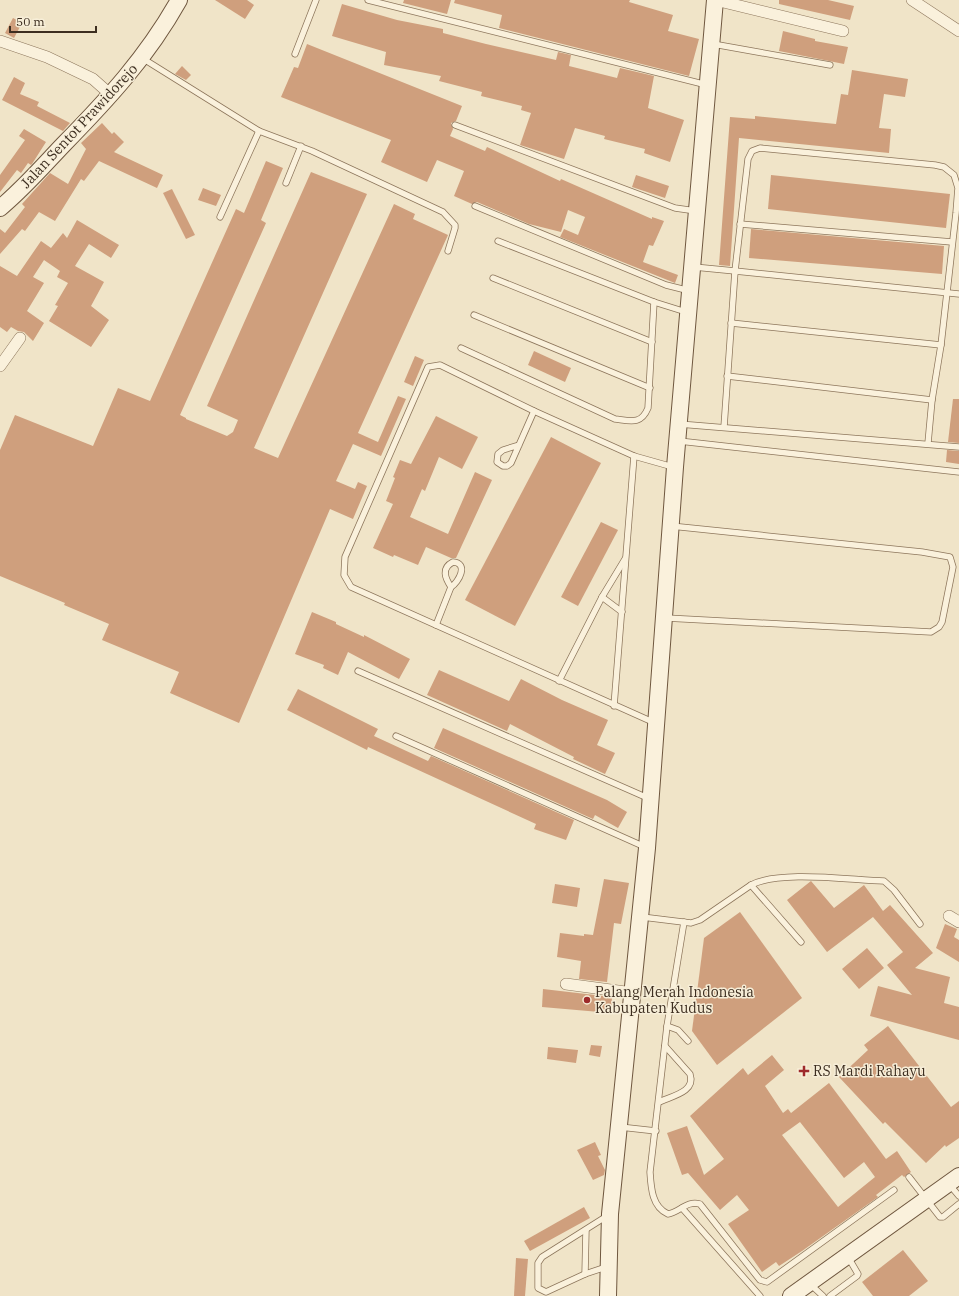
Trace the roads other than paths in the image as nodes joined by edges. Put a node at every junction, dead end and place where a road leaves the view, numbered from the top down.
1 (179, 0) edge
2 (316, 0) edge
3 (368, 0) edge
4 (715, 0) edge
5 (912, 0) edge
6 (843, 31) dead end
7 (959, 31) edge
8 (0, 41) edge
9 (711, 44) junction
10 (295, 54) dead end
11 (142, 58) junction
12 (830, 65) dead end
13 (707, 85) junction
14 (111, 95) junction
15 (455, 125) dead end
16 (259, 131) junction
17 (301, 146) junction
18 (286, 183) dead end
19 (475, 206) dead end
20 (0, 208) edge
21 (696, 212) junction
22 (220, 217) dead end
23 (740, 224) junction
24 (498, 241) dead end
25 (952, 242) junction
26 (448, 251) dead end
27 (692, 267) junction
28 (735, 271) junction
29 (492, 278) dead end
30 (690, 291) junction
31 (947, 291) junction
32 (959, 294) edge
33 (654, 302) junction
34 (688, 313) junction
35 (474, 315) dead end
36 (731, 323) junction
37 (20, 338) dead end
38 (652, 342) junction
39 (941, 345) junction
40 (461, 348) dead end
41 (0, 366) edge
42 (727, 376) junction
43 (650, 388) junction
44 (932, 400) junction
45 (534, 411) junction
46 (679, 424) junction
47 (724, 427) junction
48 (678, 440) junction
49 (928, 443) junction
50 (519, 445) dead end
51 (959, 447) edge
52 (634, 456) junction
53 (676, 467) junction
54 (959, 472) edge
55 (671, 526) junction
56 (627, 557) junction
57 (451, 588) dead end
58 (602, 597) junction
59 (622, 612) junction
60 (665, 618) junction
61 (436, 625) junction
62 (358, 671) dead end
63 (559, 681) junction
64 (614, 706) junction
65 (656, 723) junction
66 (396, 736) dead end
67 (650, 799) junction
68 (647, 848) junction
69 (751, 885) junction
70 (949, 916) dead end
71 (641, 917) junction
72 (684, 922) junction
73 (959, 922) edge
74 (920, 924) dead end
75 (801, 942) dead end
76 (566, 984) dead end
77 (633, 993) junction
78 (667, 1026) junction
79 (688, 1041) dead end
80 (665, 1046) junction
81 (659, 1102) junction
82 (619, 1127) junction
83 (656, 1131) junction
84 (909, 1177) dead end
85 (954, 1180) edge
86 (894, 1190) dead end
87 (959, 1196) edge
88 (927, 1199) junction
89 (959, 1204) edge
90 (682, 1208) junction
91 (610, 1214) junction
92 (586, 1230) junction
93 (848, 1257) junction
94 (608, 1267) junction
95 (585, 1274) junction
96 (760, 1280) junction
97 (809, 1283) junction
98 (751, 1287) junction
99 (608, 1296) edge
100 (760, 1296) edge
101 (791, 1296) edge
102 (823, 1296) edge
103 (830, 1296) edge

1 - 11 main road, Jalan Sentot Prawidorejo
2 - 10 lane
3 - 13 lane
4 - 6 street
4 - 9 main road
5 - 7 street
8 - 14 street
9 - 12 lane
9 - 13 main road
11 - 14 main road, Jalan Sentot Prawidorejo
11 - 16 lane
13 - 21 main road
14 - 20 main road, Jalan Sentot Prawidorejo
15 - 21 lane
16 - 17 lane
16 - 22 lane
17 - 18 lane
17 - 26 lane
19 - 30 lane
21 - 27 main road
23 - 25 lane
23 - 25 lane
23 - 28 lane
24 - 33 lane
25 - 31 lane
27 - 28 lane
27 - 30 main road
28 - 31 lane
28 - 36 lane
29 - 38 lane
30 - 34 main road
31 - 32 lane
31 - 39 lane
33 - 34 lane
33 - 38 lane
34 - 46 main road
35 - 43 lane
36 - 39 lane
36 - 42 lane
37 - 41 street
38 - 43 lane
39 - 44 lane
40 - 43 lane
42 - 44 lane
42 - 47 lane
44 - 49 lane
45 - 50 lane
45 - 52 lane
45 - 61 lane
46 - 47 lane
46 - 48 main road
47 - 49 lane
48 - 53 main road
48 - 54 lane
49 - 51 lane
52 - 53 lane
52 - 56 lane
53 - 55 main road
55 - 60 main road
55 - 60 lane
56 - 58 lane
56 - 59 lane
57 - 61 lane
58 - 59 lane
58 - 63 lane
59 - 64 lane
60 - 65 main road
61 - 63 lane
62 - 67 lane
63 - 64 lane
64 - 65 lane
65 - 67 main road
66 - 68 lane
67 - 68 main road
68 - 71 main road
69 - 72 lane
69 - 74 lane
69 - 75 lane
70 - 73 street
71 - 72 lane
71 - 77 main road
72 - 78 lane
76 - 77 street
77 - 82 main road
78 - 79 lane
78 - 80 lane
80 - 81 lane
80 - 81 lane
81 - 83 lane
82 - 83 lane
82 - 91 main road
83 - 90 lane
84 - 88 lane
85 - 87 lane
85 - 88 main road
86 - 96 lane
88 - 89 lane
88 - 93 main road
90 - 96 lane
90 - 98 lane
91 - 92 lane
91 - 94 main road
92 - 95 lane
92 - 95 lane
93 - 97 main road
93 - 103 lane
94 - 95 lane
94 - 99 main road
96 - 98 lane
97 - 101 main road
97 - 102 lane
98 - 100 lane

